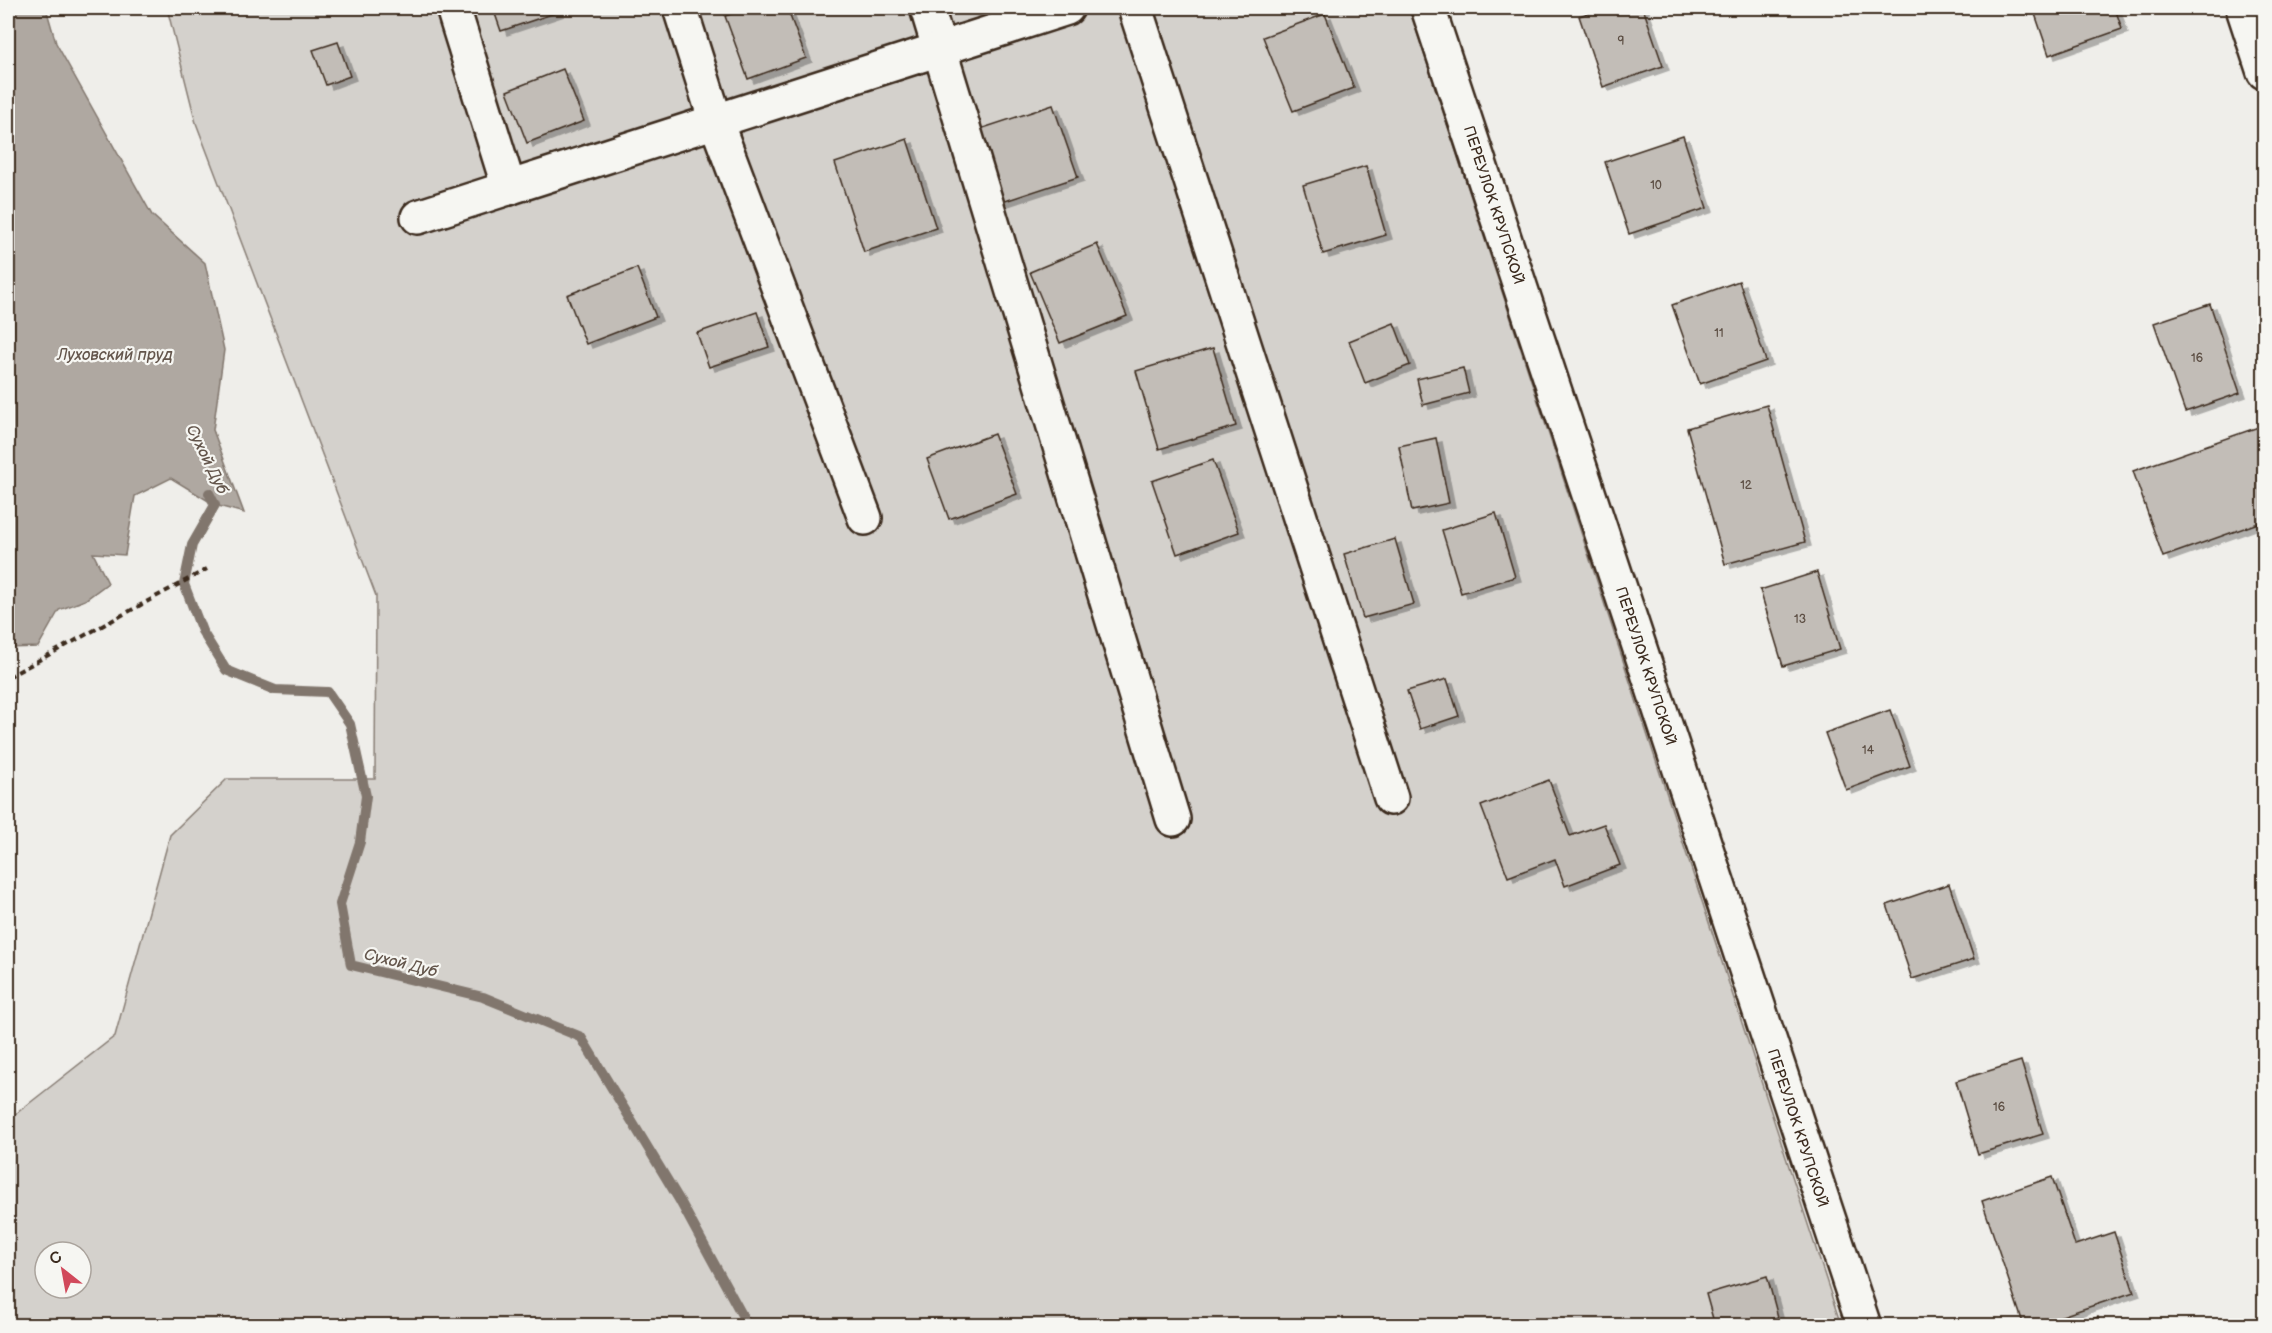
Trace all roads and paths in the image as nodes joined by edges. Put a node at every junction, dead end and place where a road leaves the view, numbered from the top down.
1 (453, 8) edge
2 (680, 8) edge
3 (927, 8) edge
4 (1067, 8) edge
5 (1135, 8) edge
6 (1428, 8) edge
7 (2243, 8) edge
8 (940, 50) junction
9 (2265, 72) edge
10 (716, 122) junction
11 (509, 188) junction
12 (418, 217) dead end
13 (865, 518) dead end
14 (207, 569) dead end
15 (8, 677) edge
16 (1391, 798) dead end
17 (1173, 819) dead end
18 (1863, 1326) edge

1 - 11 street
2 - 10 street
3 - 8 street
4 - 8 street
5 - 16 street
6 - 18 street, ПЕРЕУЛОК КРУПСКОЙ
7 - 9 street
8 - 10 street
8 - 17 street
10 - 11 street
10 - 13 street
11 - 12 street
14 - 15 path

